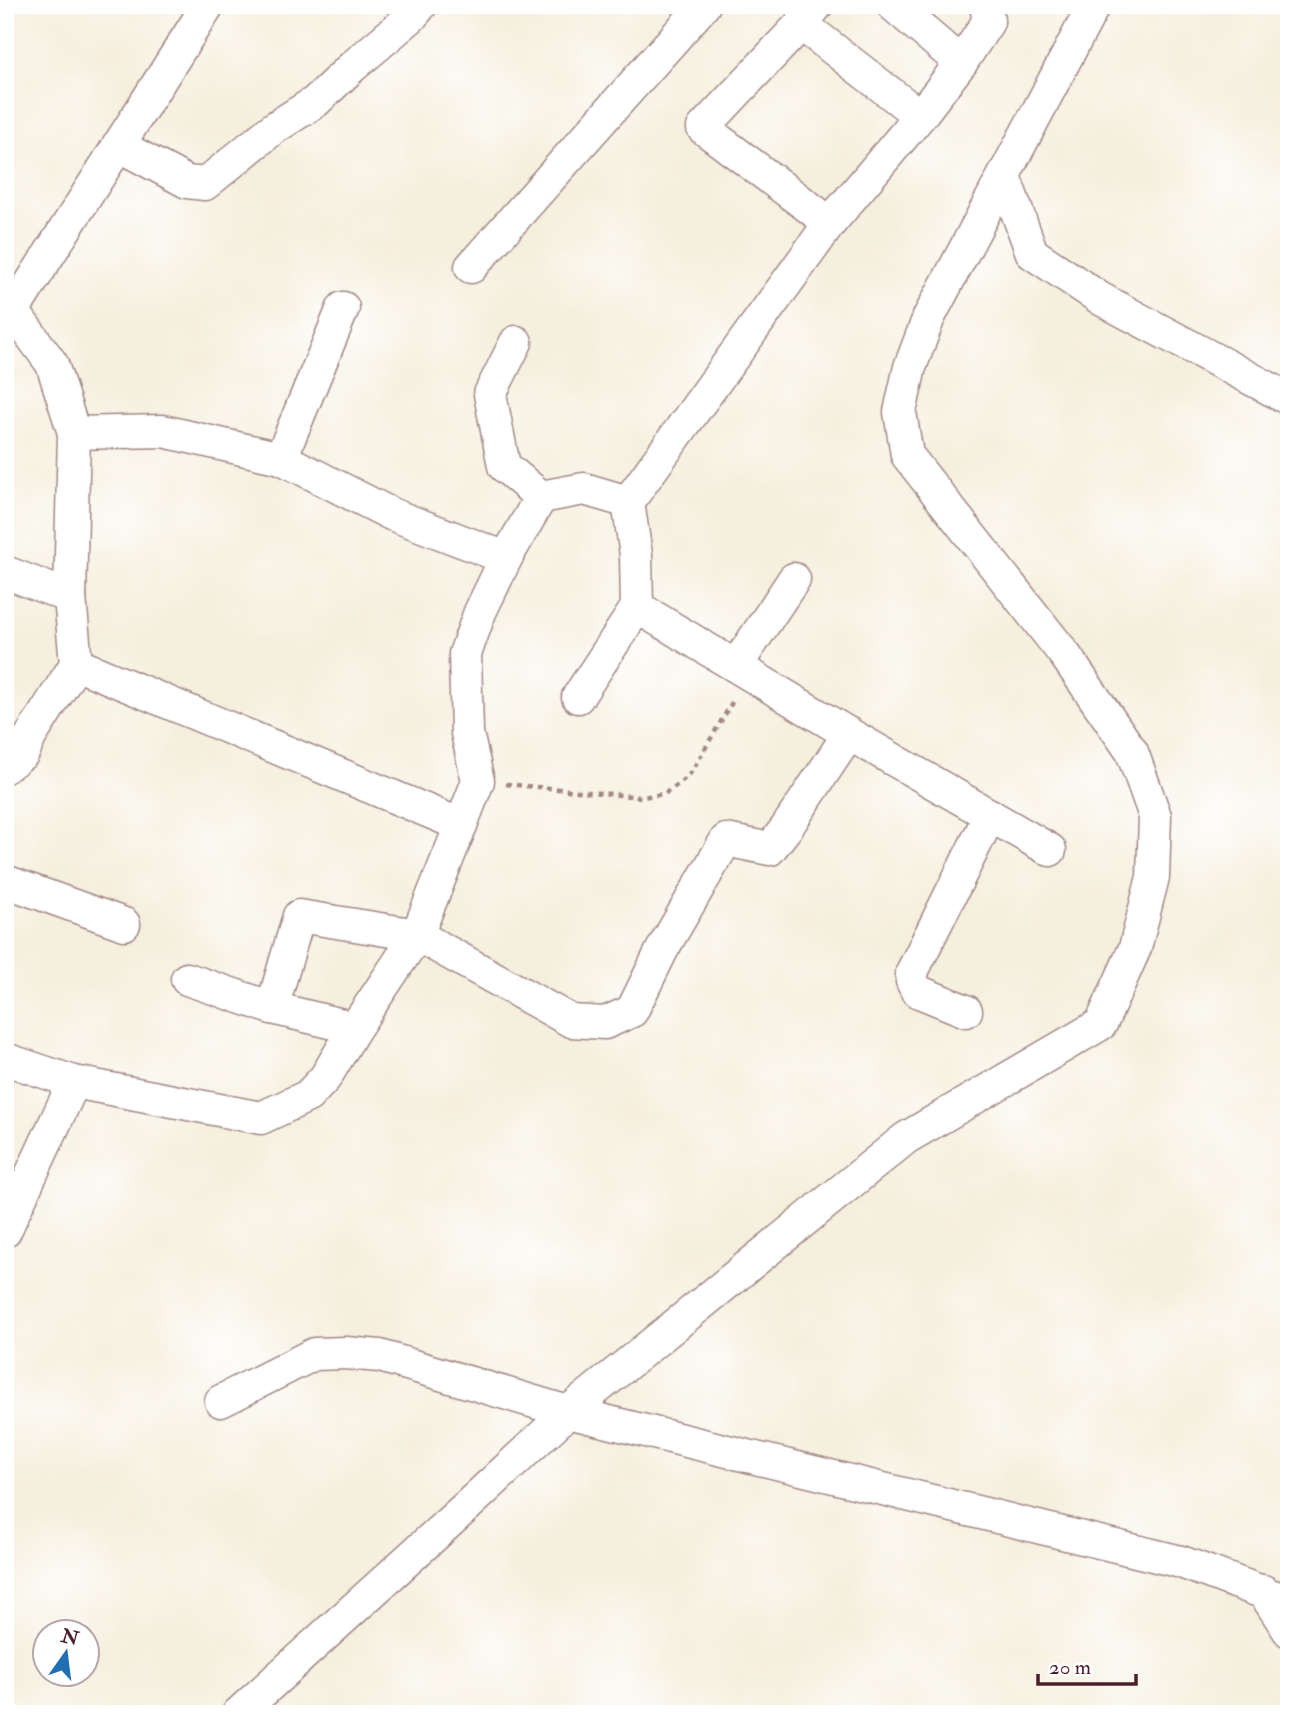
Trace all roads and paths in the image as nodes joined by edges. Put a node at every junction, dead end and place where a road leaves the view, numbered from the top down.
1 (208, 5) edge
2 (421, 5) edge
3 (704, 5) edge
4 (893, 5) edge
5 (985, 5) edge
6 (1094, 5) edge
7 (809, 14) edge
8 (961, 63) junction
9 (920, 116) junction
10 (118, 145) junction
11 (1004, 176) junction
12 (830, 223) junction
13 (471, 267) dead end
14 (343, 308) dead end
15 (9, 309) edge
16 (516, 342) dead end
17 (1289, 399) edge
18 (74, 432) junction
19 (281, 458) junction
20 (541, 497) junction
21 (628, 502) junction
22 (506, 558) junction
23 (5, 572) edge
24 (794, 579) dead end
25 (70, 597) junction
26 (637, 607) junction
27 (76, 664) junction
28 (742, 670) junction
29 (578, 697) dead end
30 (849, 734) junction
31 (5, 767) edge
32 (478, 781) junction
33 (989, 815) junction
34 (461, 825) junction
35 (1050, 850) dead end
36 (5, 881) edge
37 (124, 924) dead end
38 (417, 935) junction
39 (187, 979) dead end
40 (272, 1008) junction
41 (966, 1011) dead end
42 (355, 1028) junction
43 (5, 1059) edge
44 (74, 1083) junction
45 (5, 1231) edge
46 (221, 1401) dead end
47 (568, 1412) junction
48 (1276, 1596) edge
49 (1289, 1631) edge
50 (238, 1714) edge

1 - 10 street
2 - 10 street
3 - 13 street
4 - 8 street
5 - 8 street
6 - 11 street
7 - 9 street
7 - 12 street
8 - 9 street
9 - 12 street
10 - 15 street
11 - 17 street
11 - 47 street
12 - 21 street
14 - 19 street
15 - 18 street
16 - 20 street
18 - 19 street
18 - 25 street
19 - 22 street
20 - 21 street
20 - 22 street
21 - 26 street
22 - 32 street
23 - 25 street
24 - 28 street
25 - 27 street
26 - 28 street
26 - 29 street
27 - 31 street
27 - 34 street
28 - 30 street
28 - 32 path
30 - 33 street
30 - 38 street
32 - 34 street
33 - 35 street
33 - 41 street
34 - 38 street
36 - 37 street
38 - 40 street
38 - 42 street
39 - 40 street
40 - 42 street
42 - 44 street
43 - 44 street
44 - 45 street
46 - 47 street
47 - 48 street
47 - 50 street
48 - 49 street

